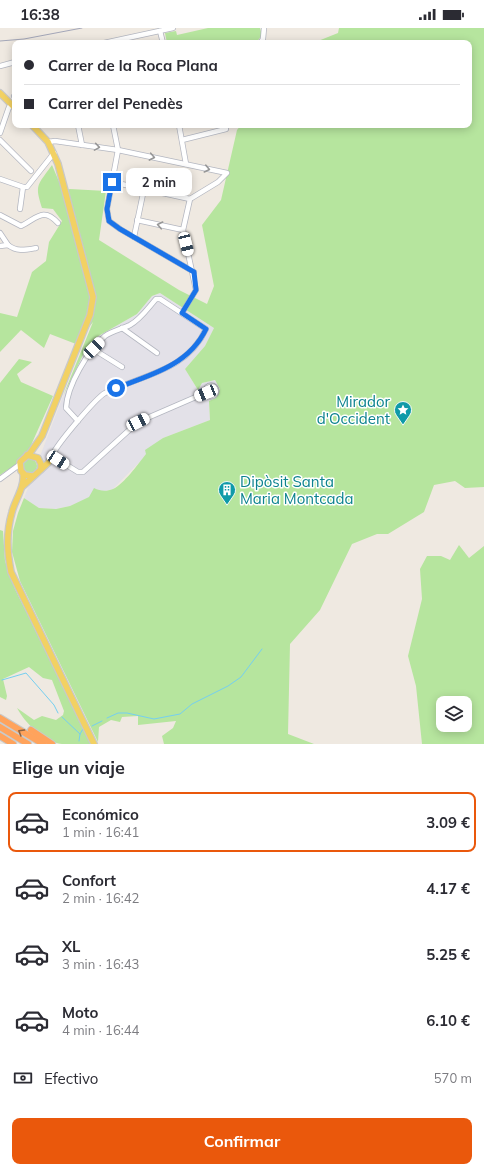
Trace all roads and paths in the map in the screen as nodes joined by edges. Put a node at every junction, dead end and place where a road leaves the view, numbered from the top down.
1 (174, 28) edge
2 (264, 28) edge
3 (160, 31) junction
4 (118, 40) edge
5 (162, 40) edge
6 (262, 40) edge
7 (12, 63) edge
8 (0, 66) edge
9 (0, 93) edge
10 (12, 105) edge
11 (9, 107) dead end
12 (35, 128) edge
13 (79, 128) edge
14 (114, 128) edge
15 (180, 128) edge
16 (226, 129) dead end
17 (0, 133) edge
18 (0, 140) edge
19 (182, 140) junction
20 (48, 142) junction
21 (82, 144) junction
22 (118, 150) junction
23 (54, 153) junction
24 (186, 164) junction
25 (31, 171) dead end
26 (0, 179) edge
27 (112, 182) junction
28 (23, 188) junction
29 (144, 189) junction
30 (190, 199) junction
31 (20, 209) dead end
32 (0, 215) edge
33 (137, 220) junction
34 (58, 223) dead end
35 (183, 230) junction
36 (0, 233) edge
37 (134, 238) junction
38 (8, 245) junction
39 (0, 246) edge
40 (36, 248) dead end
41 (194, 272) junction
42 (182, 313) junction
43 (122, 328) junction
44 (93, 349) junction
45 (157, 352) dead end
46 (122, 367) dead end
47 (206, 393) dead end
48 (78, 421) junction
49 (36, 446) junction
50 (27, 455) junction
51 (51, 457) junction
52 (38, 458) junction
53 (19, 465) junction
54 (40, 469) junction
55 (22, 472) junction
56 (32, 476) junction
57 (0, 479) edge
58 (21, 488) junction
59 (0, 718) edge
60 (0, 727) edge
61 (31, 730) dead end
62 (5, 740) edge
63 (13, 744) edge
64 (28, 744) edge
65 (43, 744) edge
66 (52, 744) edge
67 (94, 744) edge

1 - 3 street
2 - 6 street
3 - 4 street
3 - 5 street
7 - 8 street
9 - 10 main road
11 - 17 street
12 - 20 main road
13 - 21 street
14 - 22 street
15 - 19 street
16 - 19 street
18 - 25 street
19 - 24 street
20 - 21 street
20 - 23 main road
21 -> 22 street
22 -> 24 street
22 - 27 street
23 - 28 street
23 - 49 main road
24 -> 30 street
26 - 28 street
27 - 29 street
27 - 37 street
28 - 31 street
29 - 30 street
29 - 33 street
30 - 35 street
32 - 34 street
35 -> 33 street
33 - 37 street
35 - 41 street
36 - 38 street
37 - 41 street
38 - 39 street
38 - 40 street
41 - 42 street
42 - 43 street
42 - 48 street
43 - 44 street
43 - 45 street
44 - 46 street
44 - 48 street
47 - 51 street
48 - 51 street
49 - 50 main road
49 - 52 main road
50 - 52 main road
50 - 53 main road
51 - 52 main road
51 - 54 main road
52 - 54 main road
53 - 55 main road
53 - 57 street
54 - 56 main road
55 - 56 main road
55 - 57 street
55 - 58 main road
56 - 58 main road
58 - 67 main road
65 -> 59 highway
60 - 64 highway
61 - 66 highway
62 - 63 highway

